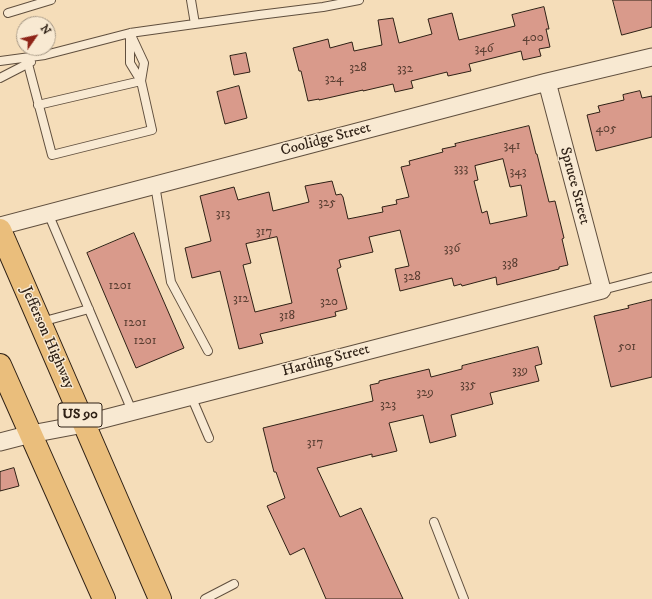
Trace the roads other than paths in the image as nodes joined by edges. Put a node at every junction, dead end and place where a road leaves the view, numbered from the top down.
1 (51, 0) edge
2 (191, 0) edge
3 (359, 0) edge
4 (315, 4) edge
5 (8, 13) dead end
6 (195, 24) junction
7 (130, 33) junction
8 (56, 52) edge
9 (36, 56) edge
10 (43, 56) edge
11 (652, 57) edge
12 (0, 60) edge
13 (28, 64) junction
14 (0, 78) edge
15 (141, 82) junction
16 (547, 82) junction
17 (38, 105) junction
18 (155, 185) junction
19 (48, 213) junction
20 (0, 226) edge
21 (0, 230) edge
22 (652, 277) edge
23 (602, 290) junction
24 (89, 309) junction
25 (40, 322) junction
26 (208, 351) dead end
27 (0, 365) edge
28 (191, 396) junction
29 (132, 411) junction
30 (84, 424) junction
31 (31, 434) junction
32 (209, 438) dead end
33 (0, 442) edge
34 (434, 522) dead end
35 (234, 584) dead end
36 (156, 596) edge
37 (104, 599) edge
38 (205, 599) edge
39 (464, 599) edge

1 - 5 lane
2 - 6 lane
3 - 4 lane
4 - 6 lane
6 - 7 lane
7 - 8 lane
7 - 15 lane
7 - 15 lane
9 - 12 lane
10 - 13 lane
11 - 16 street, Coolidge Street
13 - 14 lane
13 - 17 lane
15 - 17 lane
15 - 17 lane
16 - 18 street, Coolidge Street
16 - 23 street, Spruce Street
18 - 19 street, Coolidge Street
18 - 26 lane
19 - 20 street, Coolidge Street
19 - 24 lane
21 - 25 main road, Jefferson Highway / US 90
22 - 23 lane, Harding Street
23 - 28 street, Harding Street
24 - 25 lane
24 - 29 lane
25 - 30 main road, Jefferson Highway / US 90
27 - 31 main road
28 - 29 street, Harding Street
28 - 32 lane
29 - 30 street, Harding Street
30 - 31 street, Harding Street
30 - 36 main road, Jefferson Highway / US 90
31 - 33 street, Harding Street
31 - 37 main road
34 - 39 lane
35 - 38 lane

